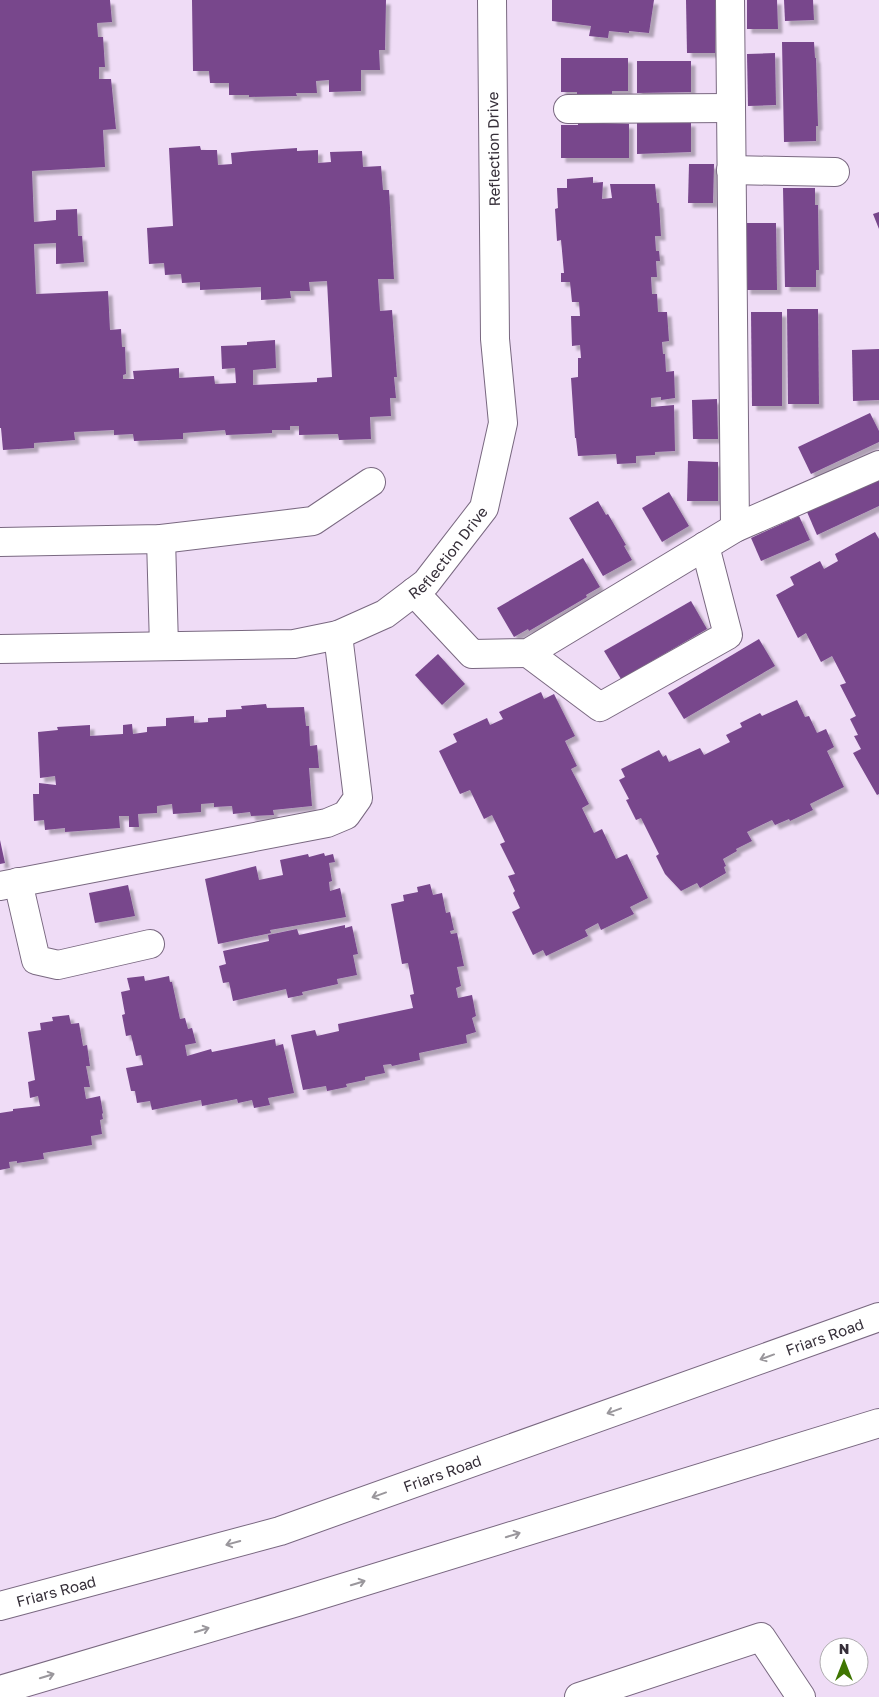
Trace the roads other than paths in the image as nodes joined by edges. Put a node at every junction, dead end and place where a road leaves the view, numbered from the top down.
1 (492, 0) edge
2 (730, 0) edge
3 (731, 108) junction
4 (568, 109) dead end
5 (731, 170) junction
6 (835, 172) dead end
7 (879, 465) edge
8 (371, 482) dead end
9 (735, 528) junction
10 (161, 538) junction
11 (0, 542) edge
12 (705, 546) junction
13 (414, 592) junction
14 (338, 636) junction
15 (164, 646) junction
16 (0, 649) edge
17 (528, 653) junction
18 (9, 884) edge
19 (150, 944) dead end
20 (879, 1317) edge
21 (879, 1423) edge
22 (0, 1606) edge
23 (0, 1690) edge
24 (579, 1697) edge
25 (801, 1697) edge

1 - 13 main road, Reflection Drive
2 - 3 main road
3 - 4 main road
3 - 5 main road
5 - 6 main road
5 - 9 main road
7 - 9 main road
8 - 10 main road
9 - 12 main road
10 - 11 main road
10 - 15 main road
12 - 17 main road
12 - 17 main road
13 - 14 main road, Reflection Drive
13 - 17 main road
14 - 15 main road, Reflection Drive
14 - 18 main road
15 - 16 main road, Reflection Drive
18 - 19 main road
20 -> 22 main road, Friars Road
23 -> 21 main road
24 - 25 main road

